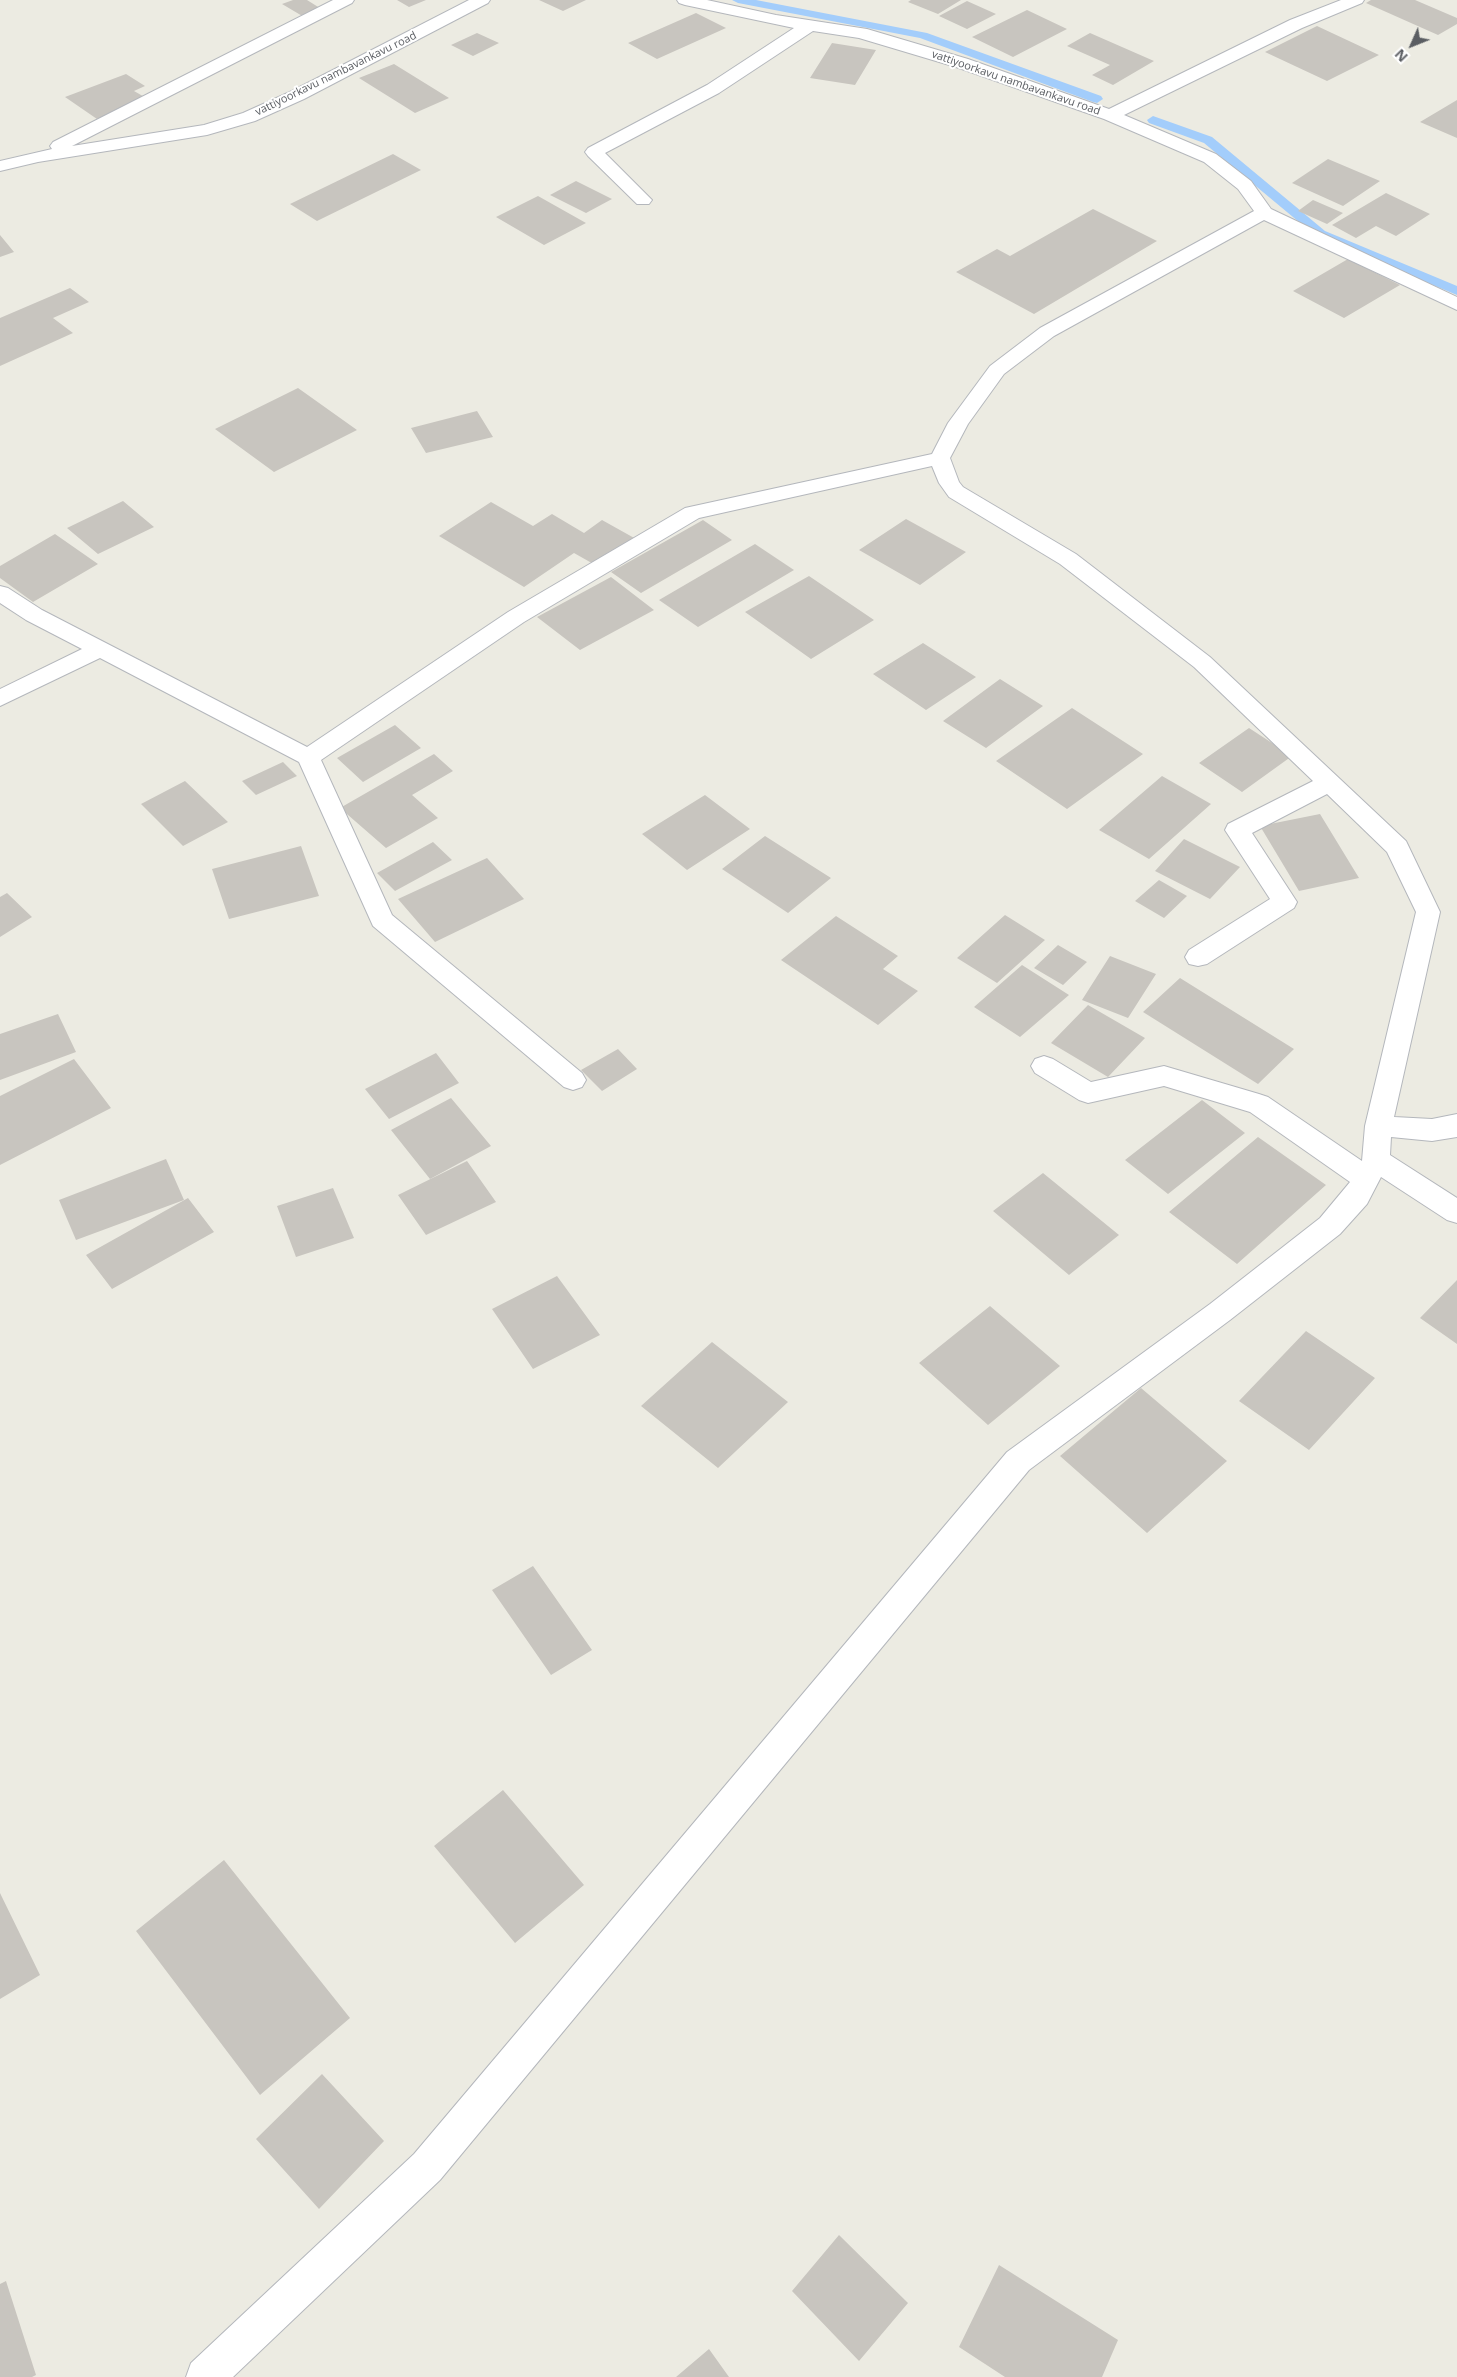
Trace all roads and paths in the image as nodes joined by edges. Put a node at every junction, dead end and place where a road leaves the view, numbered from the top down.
1 (346, 0) edge
2 (482, 0) edge
3 (685, 0) edge
4 (746, 0) edge
5 (1356, 0) edge
6 (727, 10) junction
7 (810, 25) junction
8 (1110, 116) junction
9 (38, 157) junction
10 (0, 166) edge
11 (643, 200) dead end
12 (1264, 213) junction
13 (1457, 304) edge
14 (940, 458) junction
15 (0, 593) edge
16 (100, 649) junction
17 (0, 698) edge
18 (308, 757) junction
19 (1330, 783) junction
20 (1198, 957) dead end
21 (1044, 1066) dead end
22 (573, 1080) dead end
23 (1457, 1125) edge
24 (1378, 1126) junction
25 (1371, 1169) junction
26 (1457, 1212) edge
27 (206, 2377) edge

1 - 9 street, vattiyoorkavu nambavankavu road
2 - 9 street, vattiyoorkavu nambavankavu road
3 - 6 street, vattiyoorkavu nambavankavu road
4 - 6 street
5 - 8 street, vattiyoorkavu nambavankavu road
6 - 7 street, vattiyoorkavu nambavankavu road
7 - 8 street, vattiyoorkavu nambavankavu road
7 - 11 street
8 - 12 street
9 - 10 street, vattiyoorkavu nambavankavu road
12 - 13 street
12 - 14 street
14 - 18 street
14 - 19 street
15 - 16 street
16 - 17 street
16 - 18 street
18 - 22 street
19 - 20 street
19 - 24 street
21 - 25 street
23 - 24 street
24 - 25 street
25 - 26 street
25 - 27 street

